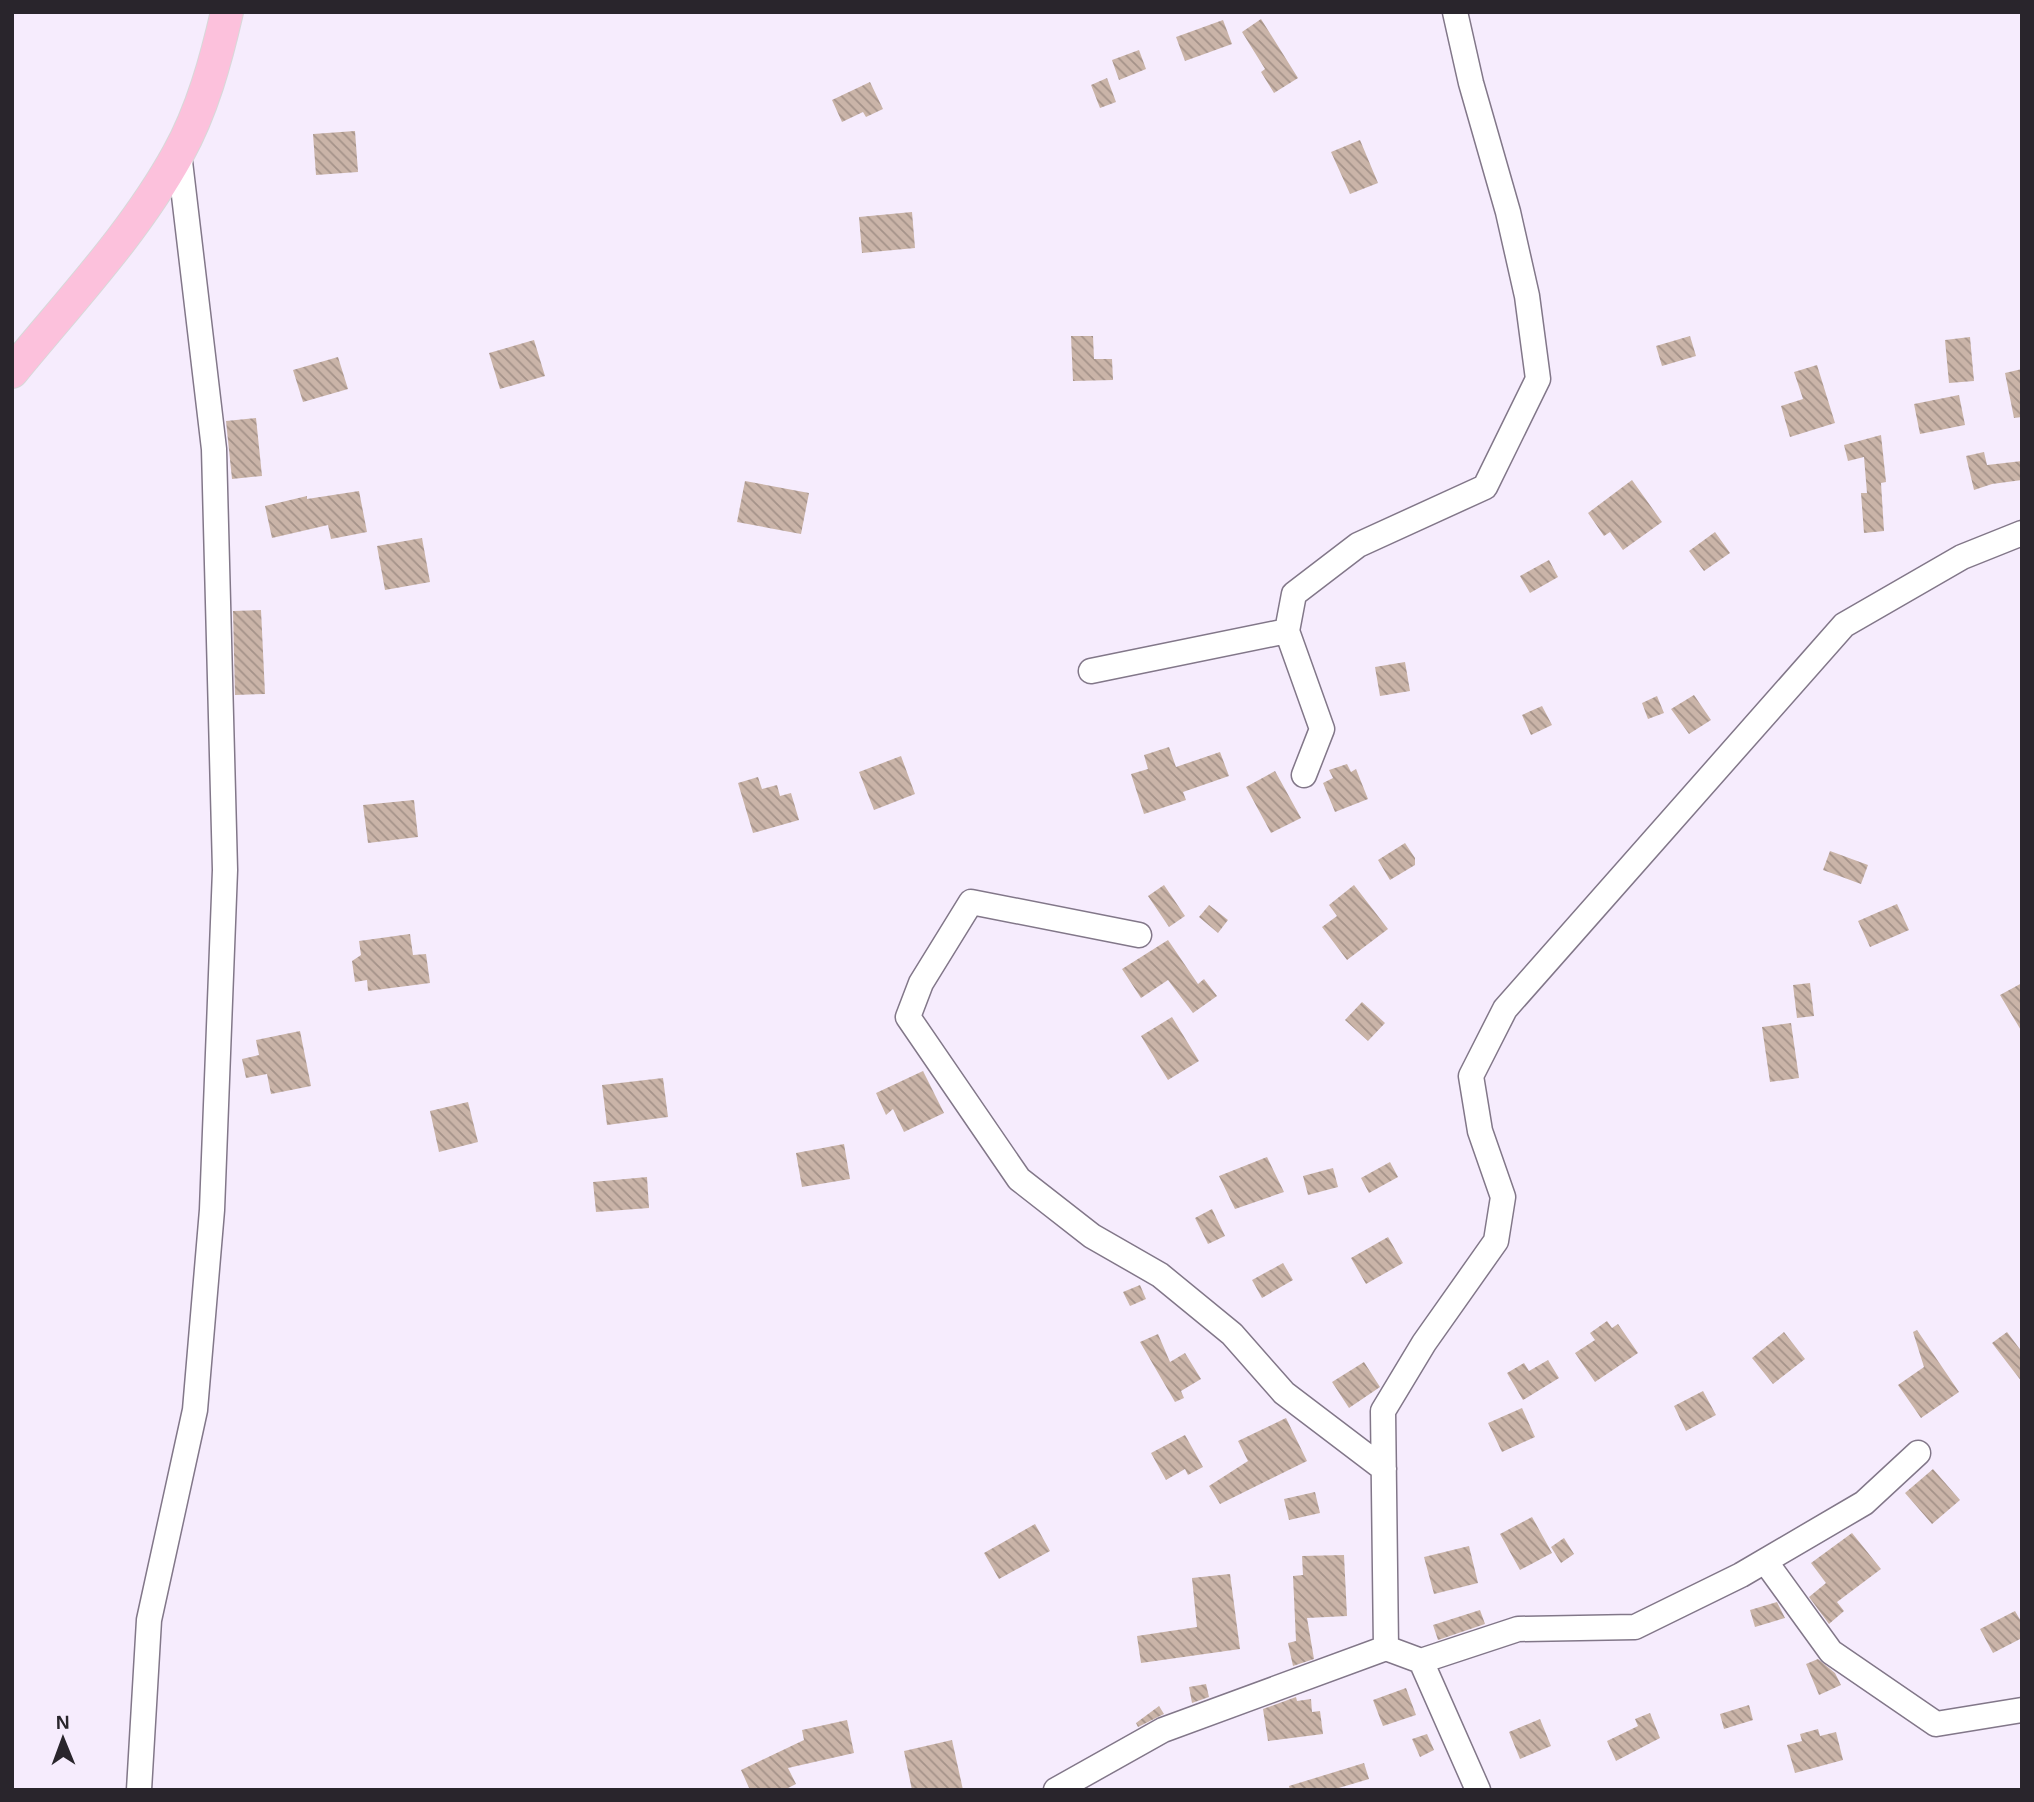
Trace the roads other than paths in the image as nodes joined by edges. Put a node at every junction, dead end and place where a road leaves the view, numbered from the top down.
1 (226, 12) edge
2 (1455, 12) edge
3 (179, 153) junction
4 (12, 372) edge
5 (2022, 533) edge
6 (1287, 631) junction
7 (1091, 671) dead end
8 (1304, 775) dead end
9 (1139, 935) dead end
10 (1918, 1453) dead end
11 (1384, 1469) junction
12 (1765, 1561) junction
13 (1386, 1648) junction
14 (1421, 1661) junction
15 (2022, 1710) edge
16 (139, 1790) edge
17 (1056, 1790) edge
18 (1478, 1790) edge

1 - 3 main road
2 - 6 street
3 - 4 main road
3 - 16 street
5 - 11 street
6 - 7 street
6 - 8 street
9 - 11 street
10 - 12 street
11 - 13 street
12 - 14 street
12 - 15 street
13 - 14 street
13 - 17 street
14 - 18 street

